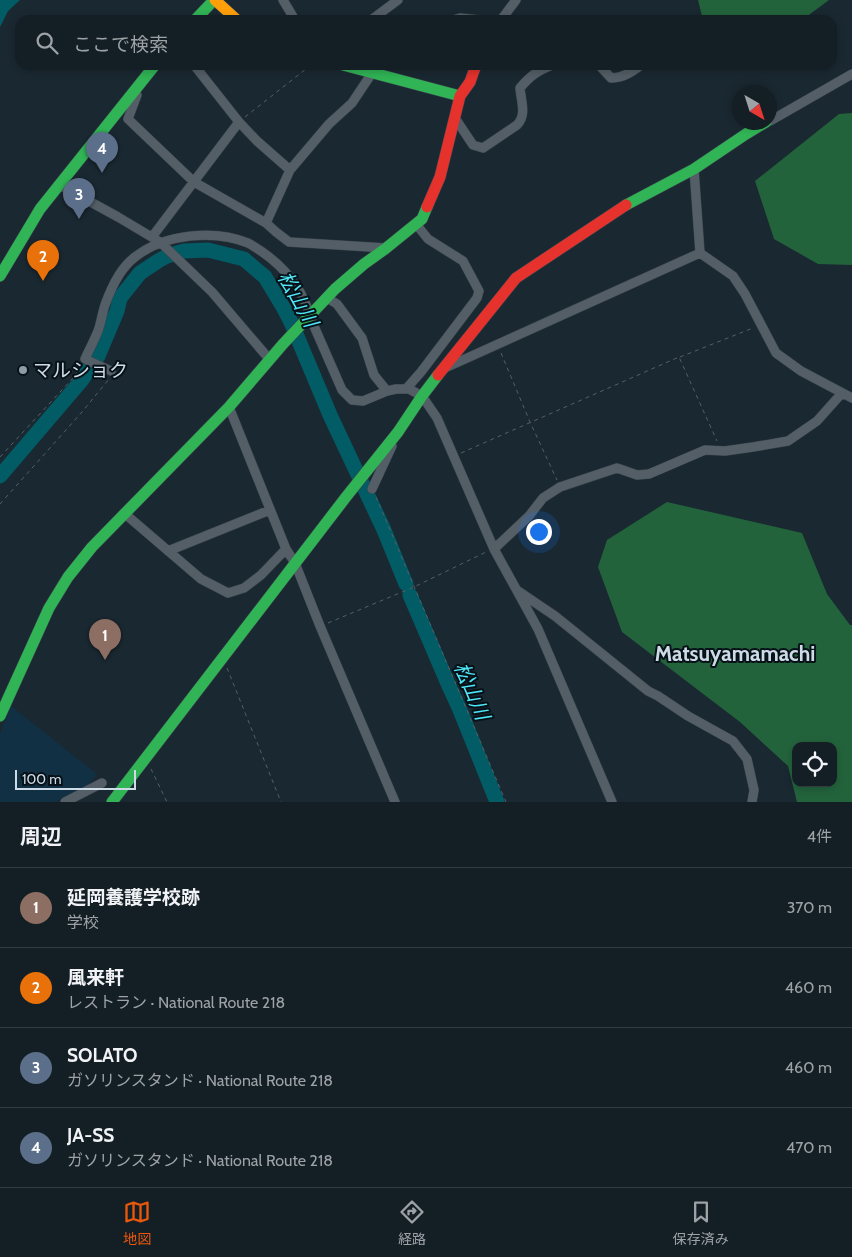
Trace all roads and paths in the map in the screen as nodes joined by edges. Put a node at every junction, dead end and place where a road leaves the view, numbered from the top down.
1 (214, 0) edge
2 (283, 0) edge
3 (398, 0) edge
4 (515, 0) edge
5 (200, 15) edge
6 (231, 15) edge
7 (292, 15) edge
8 (378, 15) edge
9 (505, 15) edge
10 (151, 70) edge
11 (198, 70) edge
12 (305, 70) edge
13 (374, 70) edge
14 (378, 70) edge
15 (474, 70) edge
16 (540, 70) edge
17 (604, 70) edge
18 (635, 70) edge
19 (852, 74) edge
20 (142, 80) junction
21 (460, 96) junction
22 (777, 117) edge
23 (455, 118) junction
24 (239, 122) junction
25 (753, 130) edge
26 (694, 169) junction
27 (290, 170) junction
28 (194, 182) junction
29 (58, 185) junction
30 (266, 222) junction
31 (416, 224) junction
32 (157, 241) junction
33 (386, 248) junction
34 (700, 253) junction
35 (0, 276) edge
36 (327, 298) junction
37 (310, 317) junction
38 (762, 325) junction
39 (498, 344) junction
40 (680, 357) junction
41 (86, 359) junction
42 (270, 360) junction
43 (442, 370) junction
44 (112, 371) joint
45 (406, 389) junction
46 (387, 391) junction
47 (842, 393) junction
48 (422, 396) junction
49 (852, 398) edge
50 (228, 407) junction
51 (530, 422) junction
52 (398, 432) junction
53 (721, 451) junction
54 (453, 456) junction
55 (0, 457) edge
56 (560, 487) junction
57 (372, 489) joint
58 (0, 504) edge
59 (270, 510) junction
60 (124, 513) junction
61 (286, 549) junction
62 (494, 549) junction
63 (168, 551) junction
64 (295, 564) junction
65 (414, 587) junction
66 (516, 589) junction
67 (320, 626) junction
68 (223, 658) junction
69 (0, 716) edge
70 (146, 759) junction
71 (102, 783) dead end
72 (65, 802) edge
73 (112, 802) edge
74 (167, 802) edge
75 (281, 802) edge
76 (395, 802) edge
77 (506, 802) edge
78 (612, 802) edge
79 (752, 802) edge

1 - 5 main road
1 - 6 main road
2 - 7 street
3 - 8 street
4 - 9 street
10 - 20 main road
11 - 24 street
12 - 24 path
13 - 27 street
14 - 21 main road
15 - 21 main road
16 - 23 street
17 - 18 street
19 - 22 street
20 - 28 street
20 - 29 main road
21 - 23 main road
23 - 31 main road
24 - 27 street
24 - 28 street
25 - 26 main road
26 - 34 street
26 - 43 main road
27 - 30 street
28 - 30 street
28 - 32 street
29 - 32 street
29 - 35 main road
30 - 33 street
31 - 33 main road
31 - 45 street
32 - 37 street
32 - 41 street
32 - 42 street
33 - 36 main road
34 - 38 street
34 - 39 street
36 - 37 main road
36 - 46 street
37 - 42 main road
37 - 46 street
38 - 40 path
38 - 47 street
39 - 43 street
39 - 51 path
40 - 51 path
40 - 53 path
41 - 44 street
41 - 55 path
42 - 50 main road
43 - 48 main road
44 - 58 path
45 - 46 street
45 - 48 street
47 - 49 street
47 - 53 street
48 - 52 main road
48 - 54 street
50 - 59 street
50 - 60 main road
51 - 54 path
51 - 56 path
52 - 57 street
52 - 64 main road
53 - 56 street
54 - 62 street
56 - 62 street
57 - 65 path
59 - 61 street
59 - 63 street
60 - 63 street
60 - 69 main road
61 - 63 street
61 - 64 street
62 - 65 path
62 - 66 street
64 - 67 street
64 - 68 main road
65 - 67 path
65 - 77 path
66 - 78 street
66 - 79 street
67 - 76 street
68 - 70 main road
68 - 75 path
70 - 73 main road
70 - 74 path
71 - 72 street

